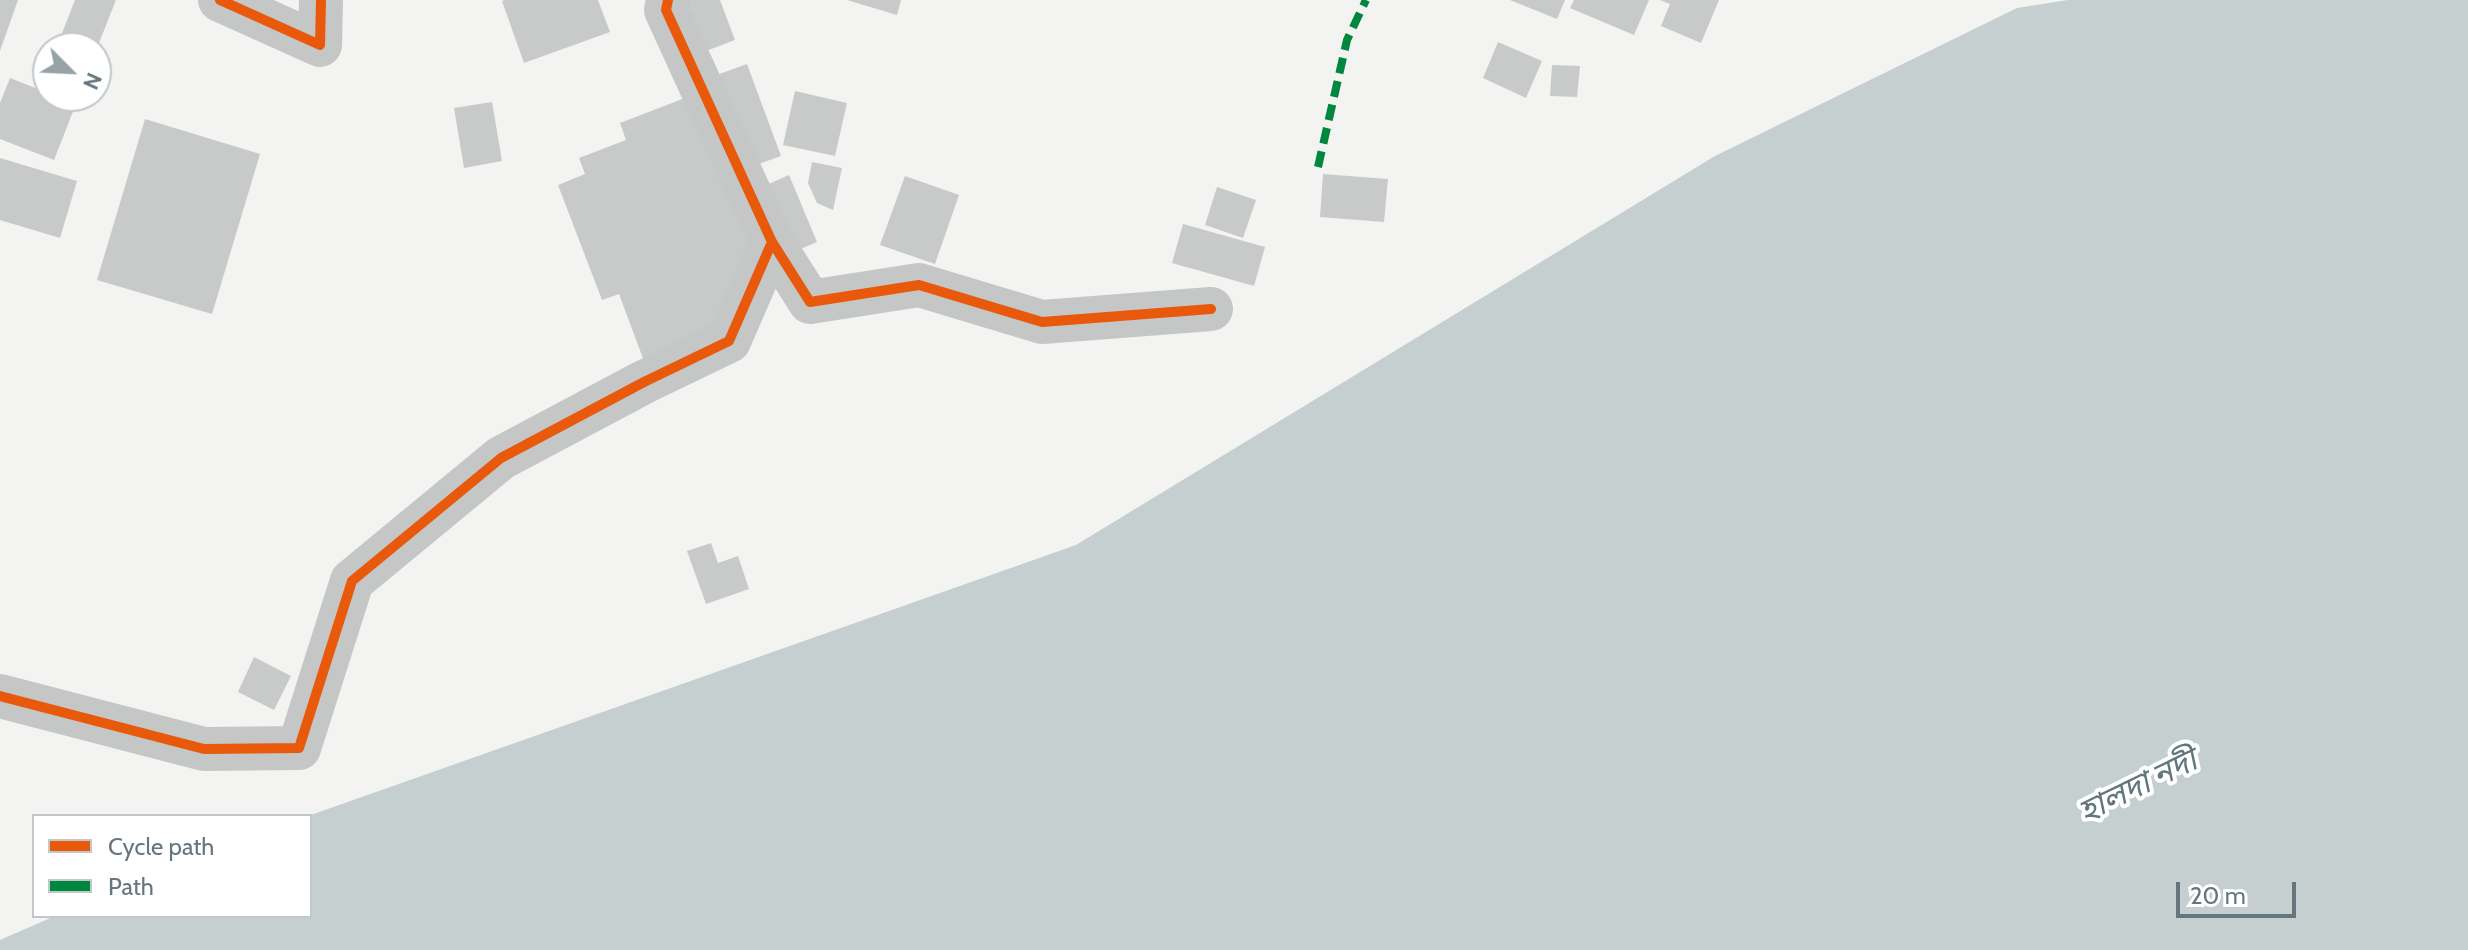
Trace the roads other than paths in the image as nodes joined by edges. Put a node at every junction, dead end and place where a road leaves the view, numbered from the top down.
1 (220, 0) edge
2 (321, 0) edge
3 (668, 0) edge
4 (772, 242) junction
5 (1211, 309) dead end
6 (0, 696) edge

1 - 2 street
3 - 4 street
4 - 5 street
4 - 6 street

